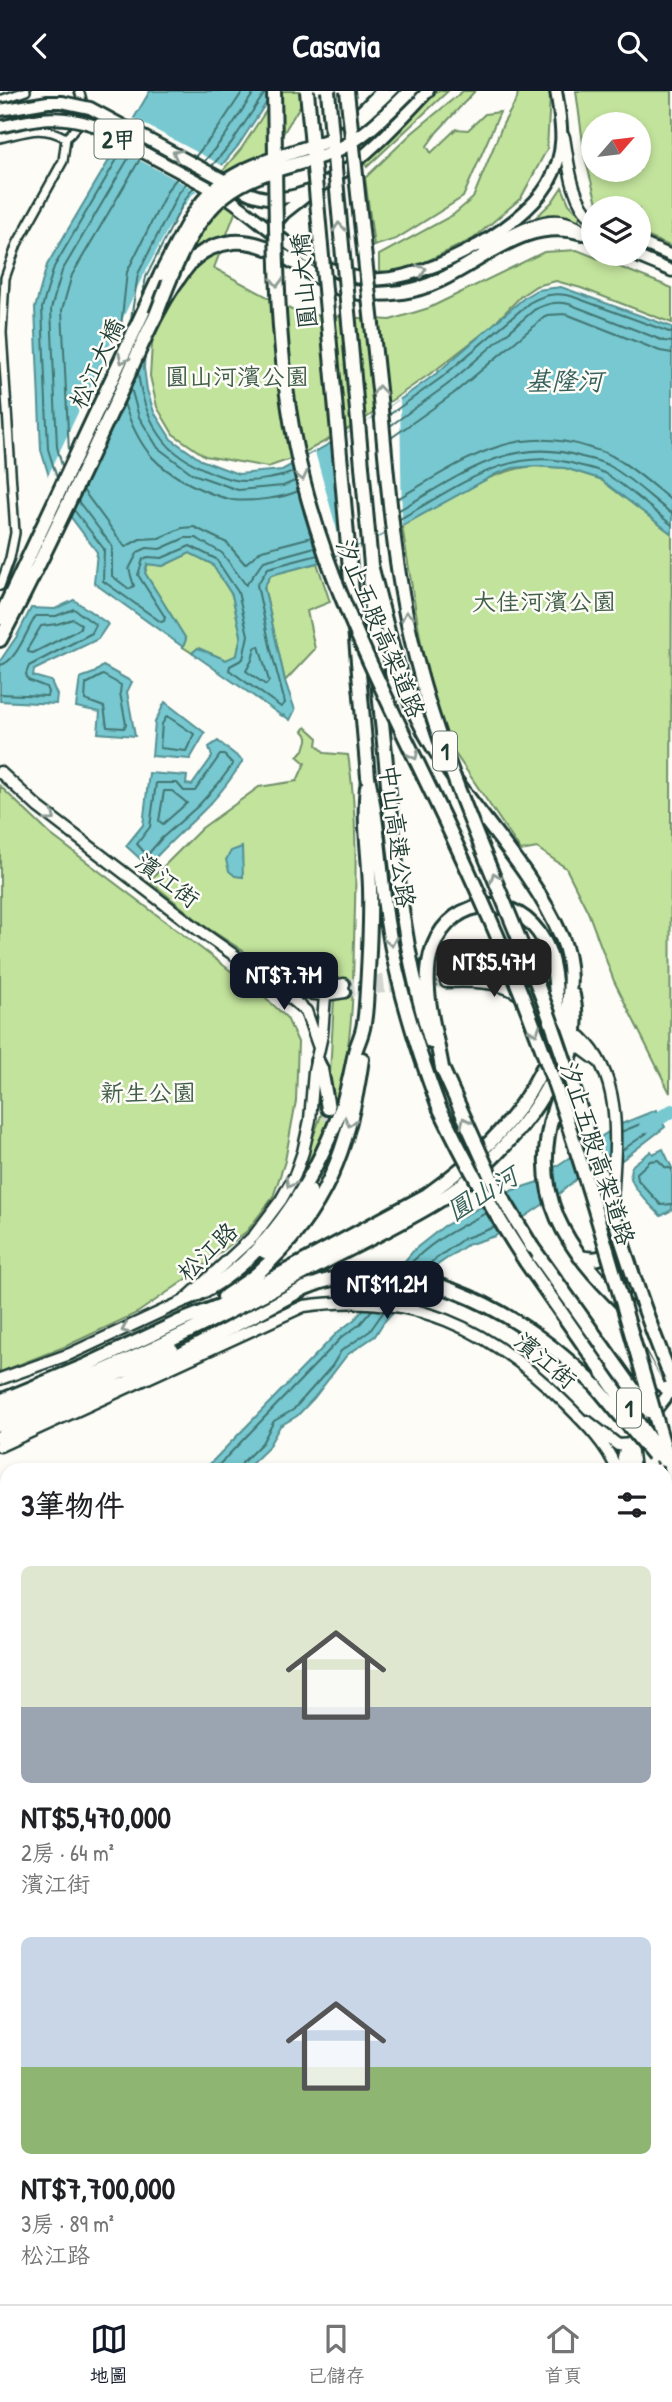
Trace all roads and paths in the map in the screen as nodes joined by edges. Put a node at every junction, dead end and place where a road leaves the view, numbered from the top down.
1 (26, 91) edge
2 (79, 91) edge
3 (274, 91) edge
4 (307, 91) edge
5 (328, 91) edge
6 (347, 91) edge
7 (383, 91) edge
8 (397, 91) edge
9 (410, 91) edge
10 (428, 91) edge
11 (556, 91) edge
12 (0, 100) edge
13 (0, 110) edge
14 (0, 127) edge
15 (563, 135) junction
16 (0, 138) edge
17 (66, 138) junction
18 (327, 141) junction
19 (313, 191) junction
20 (581, 205) edge
21 (271, 230) junction
22 (581, 230) edge
23 (581, 234) edge
24 (476, 246) junction
25 (651, 247) edge
26 (672, 256) edge
27 (651, 262) edge
28 (672, 271) edge
29 (156, 315) junction
30 (362, 466) joint
31 (341, 467) joint
32 (75, 473) junction
33 (372, 565) junction
34 (0, 586) edge
35 (0, 601) edge
36 (0, 618) edge
37 (0, 641) edge
38 (0, 772) edge
39 (368, 777) junction
40 (258, 972) junction
41 (447, 978) tunnel mouth
42 (570, 985) junction
43 (344, 988) tunnel mouth
44 (325, 995) junction
45 (546, 1009) dead end
46 (363, 1031) junction
47 (580, 1042) dead end
48 (318, 1045) junction
49 (317, 1061) junction
50 (442, 1069) junction
51 (328, 1108) tunnel mouth
52 (320, 1173) tunnel mouth
53 (612, 1209) junction
54 (611, 1244) junction
55 (580, 1257) junction
56 (275, 1289) junction
57 (613, 1294) junction
58 (187, 1299) junction
59 (286, 1300) junction
60 (207, 1310) junction
61 (630, 1311) junction
62 (184, 1327) junction
63 (171, 1368) junction
64 (0, 1379) edge
65 (671, 1389) edge
66 (0, 1401) edge
67 (575, 1413) junction
68 (0, 1414) edge
69 (0, 1426) edge
70 (0, 1437) edge
71 (672, 1442) edge
72 (631, 1444) junction
73 (0, 1446) edge
74 (613, 1463) edge
75 (623, 1463) edge
76 (633, 1463) edge
77 (662, 1463) edge
78 (664, 1463) edge
79 (669, 1463) edge

1 - 12 street
2 - 17 street
3 -> 79 highway, 汐止五股高架道路 / 1, bridge
4 - 31 highway, 圓山大橋 / 1, bridge
30 -> 5 highway, 圓山大橋 / 1, bridge
65 -> 6 highway, 汐止五股高架道路 / 1, bridge
7 - 18 highway, bridge
8 - 18 highway, bridge
9 - 29 highway, bridge
10 - 19 main road, 2甲
11 - 15 main road, 2甲
19 -> 13 main road, 2甲, bridge
14 - 21 main road, 2甲, bridge
15 - 20 main road
15 - 24 main road, 2甲
16 - 17 street
17 - 34 street
18 -> 32 highway, 松江大橋, bridge
19 - 21 main road
21 -> 24 main road, 2甲
22 - 24 main road
23 - 29 highway, bridge
25 - 26 main road
27 - 28 main road
29 - 32 highway, 松江大橋
30 - 33 highway, 中山高速公路 / 1
31 - 39 highway, 中山高速公路 / 1, bridge
32 - 35 highway
32 - 36 highway
32 - 37 highway
33 - 42 highway, bridge
33 - 50 highway, 中山高速公路 / 1, bridge
38 -> 40 main road, 濱江街
39 - 46 highway
39 -> 78 highway, 中山高速公路 / 1, bridge
40 - 44 main road, 濱江街
40 - 48 main road, 松江路
41 - 45 main road
42 - 55 highway
42 - 56 highway
43 - 44 main road
44 - 48 main road, 松江路
46 - 58 highway
46 -> 60 highway
47 - 53 main road
48 - 49 main road, 松江路
49 - 51 highway
49 -> 58 main road, 松江路
50 - 60 highway
71 -> 50 highway, 中山高速公路 / 1, bridge
52 - 62 highway
53 - 54 main road
53 - 61 main road
54 - 55 highway
54 - 57 main road
55 - 57 highway
56 - 62 highway
56 - 69 highway
57 - 61 highway
57 - 65 main road
58 -> 64 main road, 松江路
59 - 63 highway
59 - 70 highway
59 - 77 highway, bridge
60 - 62 highway
61 - 65 main road
62 - 66 highway
62 - 68 highway
63 - 67 main road, 濱江街
63 - 73 main road
65 - 72 main road
67 - 72 main road
67 - 74 main road, 濱江街
72 - 75 main road
72 - 76 main road

